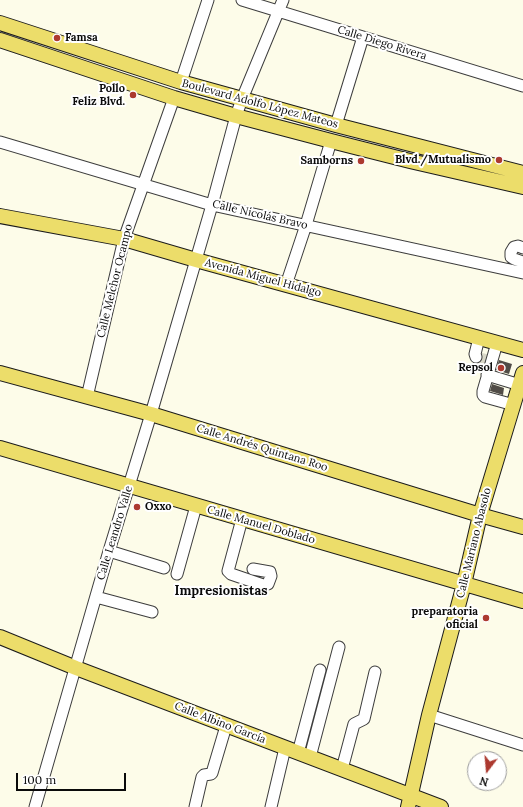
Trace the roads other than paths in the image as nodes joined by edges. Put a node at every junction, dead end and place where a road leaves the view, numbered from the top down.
1 (208, 0) edge
2 (242, 0) edge
3 (283, 0) edge
4 (279, 11) junction
5 (3, 24) edge
6 (363, 37) junction
7 (0, 41) edge
8 (181, 82) junction
9 (523, 86) edge
10 (174, 98) junction
11 (242, 99) junction
12 (236, 116) junction
13 (336, 125) junction
14 (331, 141) junction
15 (0, 142) edge
16 (523, 173) edge
17 (143, 185) junction
18 (523, 187) edge
19 (212, 205) junction
20 (0, 216) edge
21 (306, 226) junction
22 (124, 239) junction
23 (523, 248) edge
24 (196, 260) junction
25 (523, 262) edge
26 (523, 273) edge
27 (286, 285) junction
28 (479, 338) junction
29 (497, 343) junction
30 (523, 350) edge
31 (476, 357) dead end
32 (0, 373) edge
33 (487, 375) junction
34 (522, 376) edge
35 (87, 397) junction
36 (514, 405) junction
37 (151, 414) junction
38 (0, 448) edge
39 (129, 486) junction
40 (196, 506) junction
41 (480, 515) junction
42 (242, 519) junction
43 (523, 526) edge
44 (109, 551) junction
45 (164, 568) dead end
46 (252, 569) dead end
47 (177, 574) dead end
48 (464, 584) junction
49 (96, 597) junction
50 (523, 601) edge
51 (152, 612) dead end
52 (0, 636) edge
53 (339, 647) dead end
54 (76, 668) junction
55 (320, 670) dead end
56 (375, 672) dead end
57 (429, 715) junction
58 (226, 726) junction
59 (523, 745) edge
60 (298, 753) junction
61 (342, 769) junction
62 (409, 802) edge
63 (35, 807) edge
64 (195, 807) edge
65 (271, 807) edge
66 (441, 807) edge

1 - 8 street
2 - 4 street, Calle Diego Rivera
3 - 4 street, Calle Leandro Valle
4 - 6 street, Calle Diego Rivera
4 - 11 street, Calle Leandro Valle
5 - 7 main road
5 - 8 main road, Boulevard Adolfo López Mateos
6 - 9 street, Calle Diego Rivera
6 - 13 street
7 - 10 main road, Boulevard Adolfo López Mateos
8 - 11 main road, Boulevard Adolfo López Mateos
10 - 12 main road, Boulevard Adolfo López Mateos
10 - 17 street, Calle Melchor Ocampo
11 - 12 street, Calle Leandro Valle
11 - 13 main road, Boulevard Adolfo López Mateos
12 - 14 main road, Boulevard Adolfo López Mateos
12 - 19 street, Calle Leandro Valle
13 - 16 main road, Boulevard Adolfo López Mateos
14 - 18 main road, Boulevard Adolfo López Mateos
14 - 21 street
15 - 17 street, Calle Nicolás Bravo
17 - 19 street, Calle Nicolás Bravo
17 - 22 street, Calle Melchor Ocampo
19 - 21 street, Calle Nicolás Bravo
19 - 24 street, Calle Leandro Valle
20 - 22 main road, Avenida Miguel Hidalgo
21 - 26 street, Calle Nicolás Bravo
21 - 27 street
22 - 24 main road, Avenida Miguel Hidalgo
22 - 35 street, Calle Melchor Ocampo
23 - 25 street
24 - 27 main road, Avenida Miguel Hidalgo
24 - 37 street, Calle Leandro Valle
27 - 28 main road, Avenida Miguel Hidalgo
28 - 29 main road, Avenida Miguel Hidalgo
28 - 31 street
29 - 30 main road, Avenida Miguel Hidalgo
29 - 33 street
32 - 35 main road, Calle Andrés Quintana Roo
33 - 34 street
33 - 36 street
34 - 36 main road, Calle Mariano Abasolo
35 - 37 main road, Calle Andrés Quintana Roo
36 - 41 main road, Calle Mariano Abasolo
37 - 39 street, Calle Leandro Valle
37 - 41 main road, Calle Andrés Quintana Roo
38 - 39 main road, Calle Manuel Doblado
39 - 40 main road, Calle Manuel Doblado
39 - 44 street, Calle Leandro Valle
40 - 42 main road, Calle Manuel Doblado
40 - 47 street
41 - 43 main road, Calle Andrés Quintana Roo
41 - 48 main road, Calle Mariano Abasolo
42 - 46 street
42 - 48 main road, Calle Manuel Doblado
44 - 45 street
44 - 49 street, Calle Leandro Valle
48 - 50 main road, Calle Manuel Doblado
48 - 57 main road, Calle Mariano Abasolo
49 - 51 street
49 - 54 street, Calle Leandro Valle
52 - 54 main road, Calle Albino García
53 - 60 street
54 - 58 main road, Calle Albino García
54 - 63 street, Calle Leandro Valle
55 - 60 street
56 - 61 street
57 - 59 street
57 - 62 main road, Calle Mariano Abasolo
58 - 60 main road, Calle Albino García
58 - 64 street
60 - 61 main road, Calle Albino García
60 - 65 street
61 - 62 main road, Calle Albino García
62 - 66 main road, Calle Albino García

